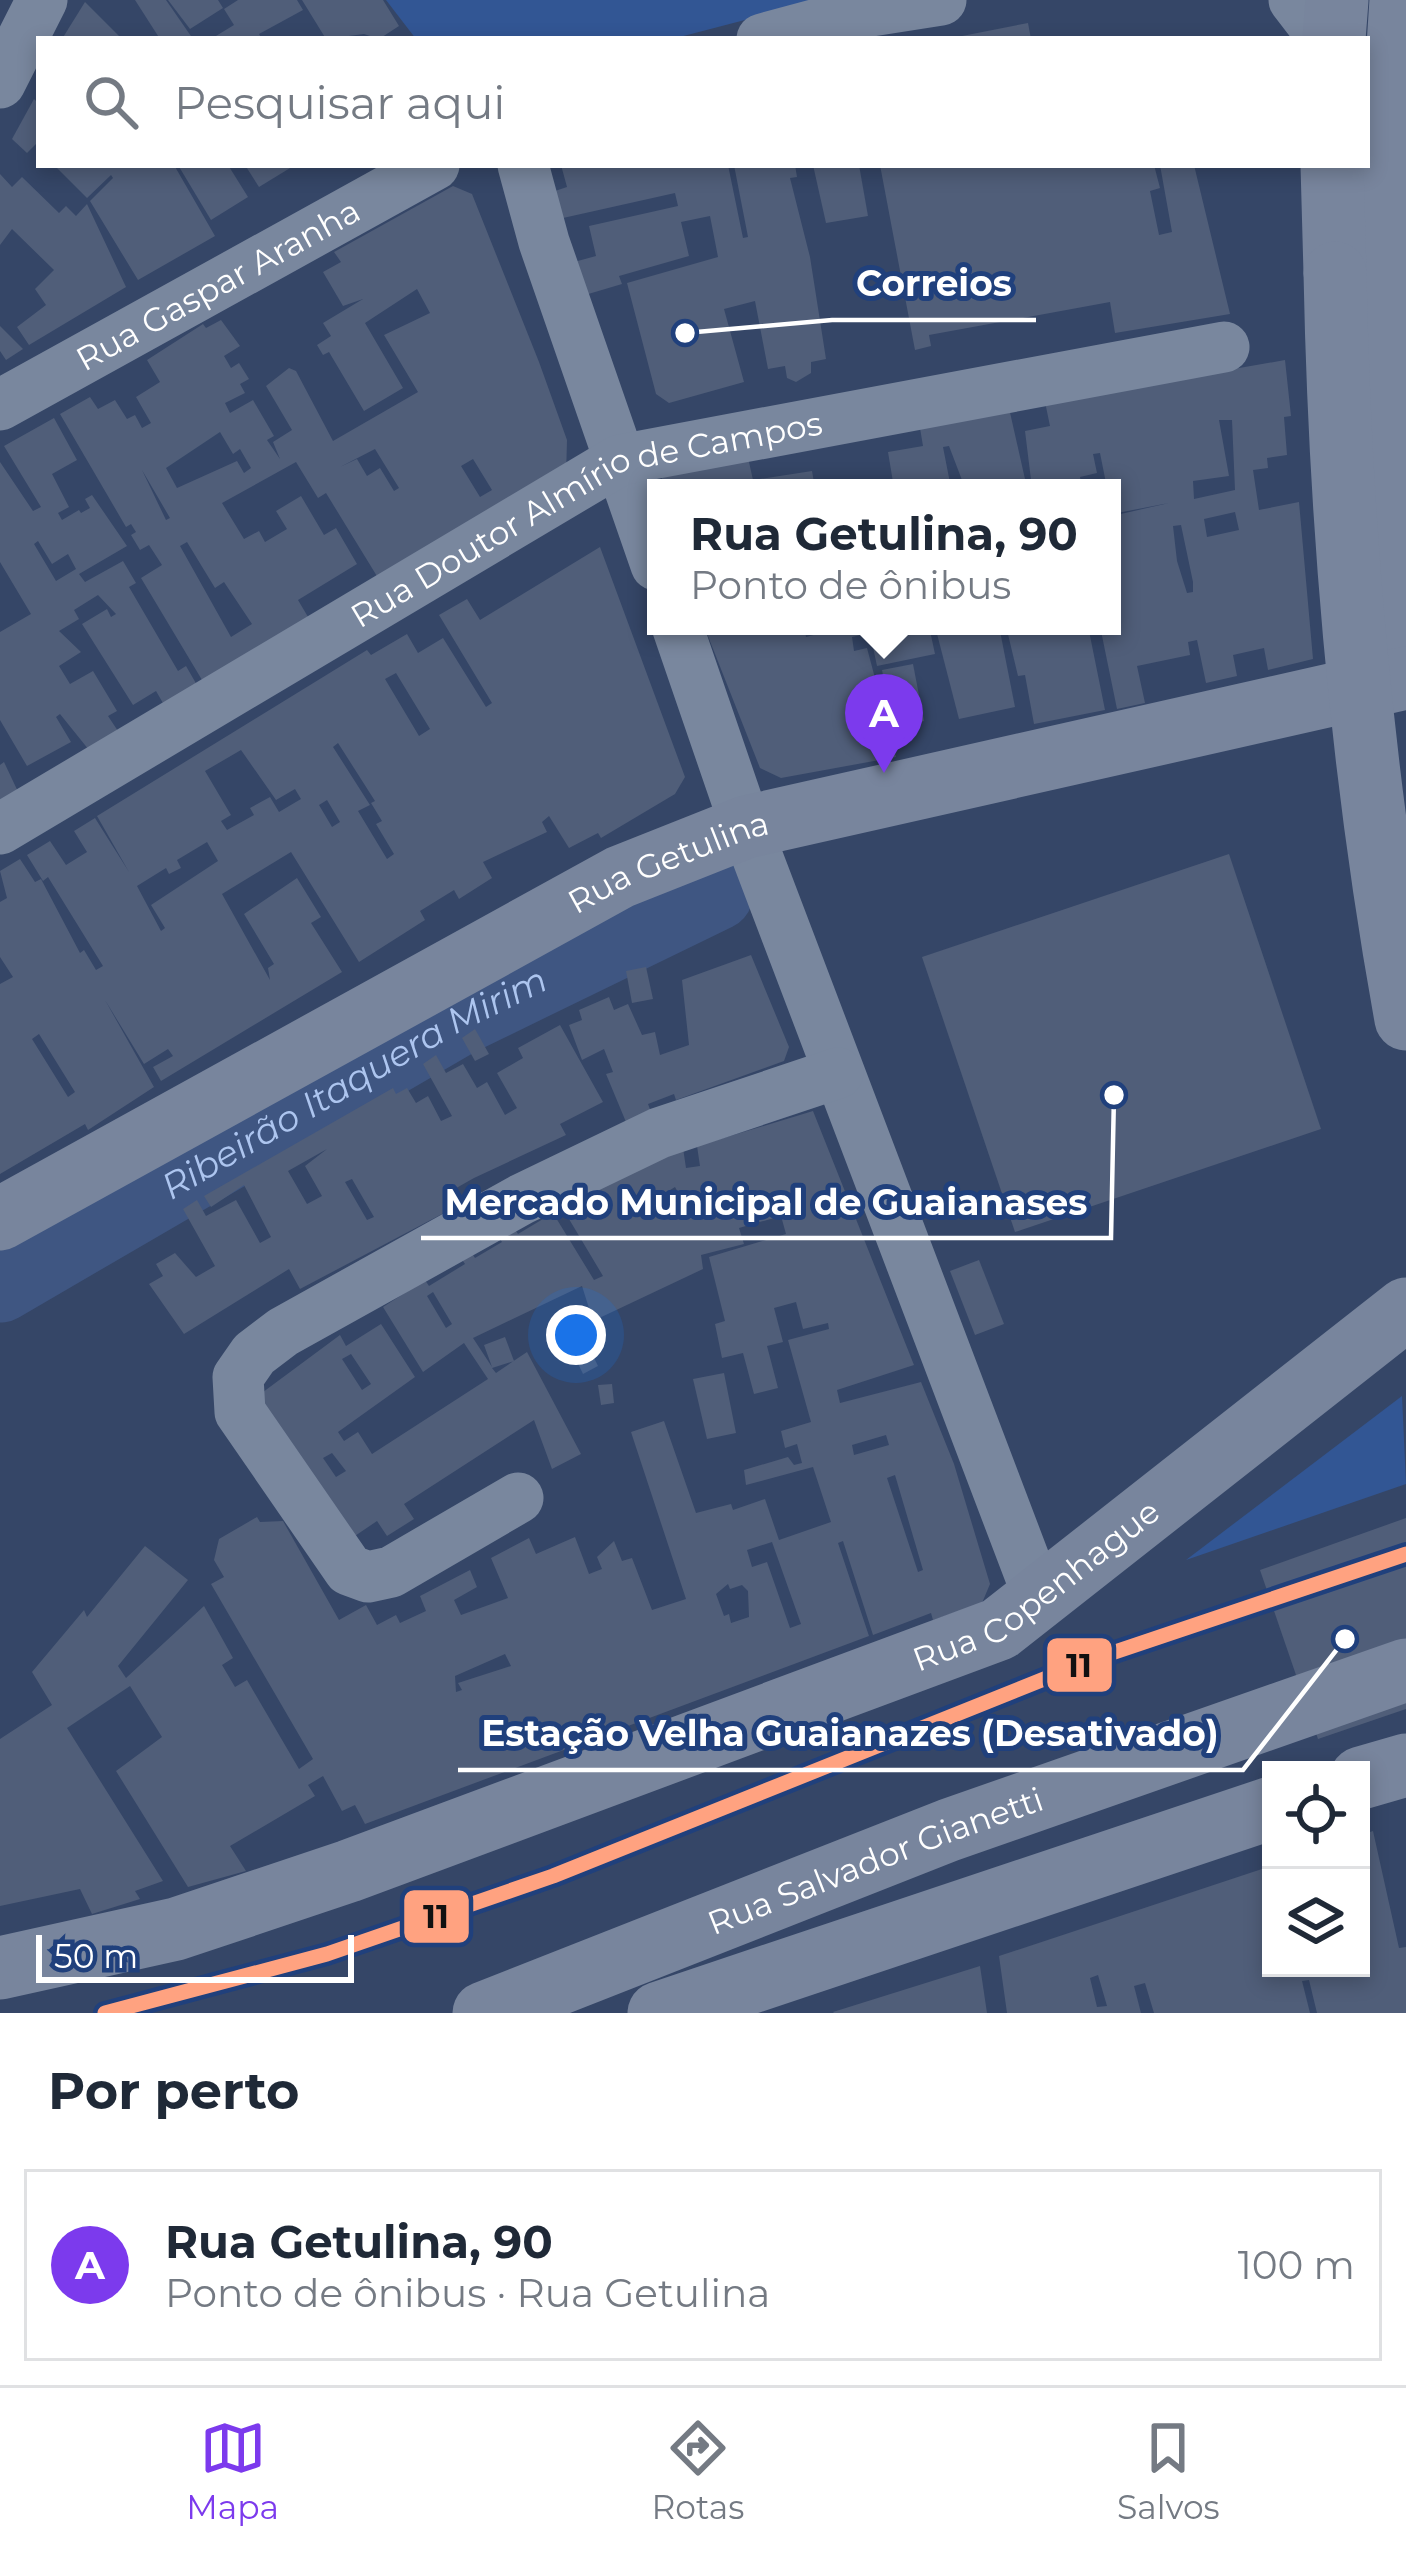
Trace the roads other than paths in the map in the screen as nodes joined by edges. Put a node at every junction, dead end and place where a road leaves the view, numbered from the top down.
1 (42, 0) edge
2 (941, 0) edge
3 (1294, 0) edge
4 (1337, 0) edge
5 (1401, 0) edge
6 (773, 36) edge
7 (1322, 36) edge
8 (1334, 36) edge
9 (0, 83) edge
10 (429, 168) edge
11 (524, 168) edge
12 (1375, 168) edge
13 (1361, 272) junction
14 (1224, 347) dead end
15 (0, 405) edge
16 (620, 460) junction
17 (647, 539) edge
18 (680, 635) edge
19 (1406, 677) edge
20 (746, 827) junction
21 (0, 830) edge
22 (1406, 1019) edge
23 (838, 1073) junction
24 (0, 1219) edge
25 (1406, 1309) edge
26 (518, 1498) dead end
27 (1040, 1601) junction
28 (1406, 1670) edge
29 (1406, 1765) edge
30 (1370, 1775) edge
31 (1262, 1811) edge
32 (0, 1968) edge
33 (484, 2013) edge
34 (659, 2013) edge

1 - 9 street
2 - 6 street
3 - 7 street
4 - 8 main road
5 - 12 main road
10 - 15 street, Rua Gaspar Aranha
11 - 16 street
12 - 13 main road
13 - 19 main road
13 - 22 main road, bridge
14 - 16 street, Rua Doutor Almírio de Campos
16 - 17 street
16 - 21 street, Rua Doutor Almírio de Campos
18 - 20 street
19 - 20 main road, Rua Getulina
20 - 23 street
20 - 24 main road, Rua Getulina
23 - 26 street
23 - 27 street
25 - 27 main road, Rua Copenhague
27 - 32 main road, Rua Copenhague
28 - 33 main road, Rua Salvador Gianetti
29 - 30 main road
31 - 34 main road, Rua Salvador Gianetti

